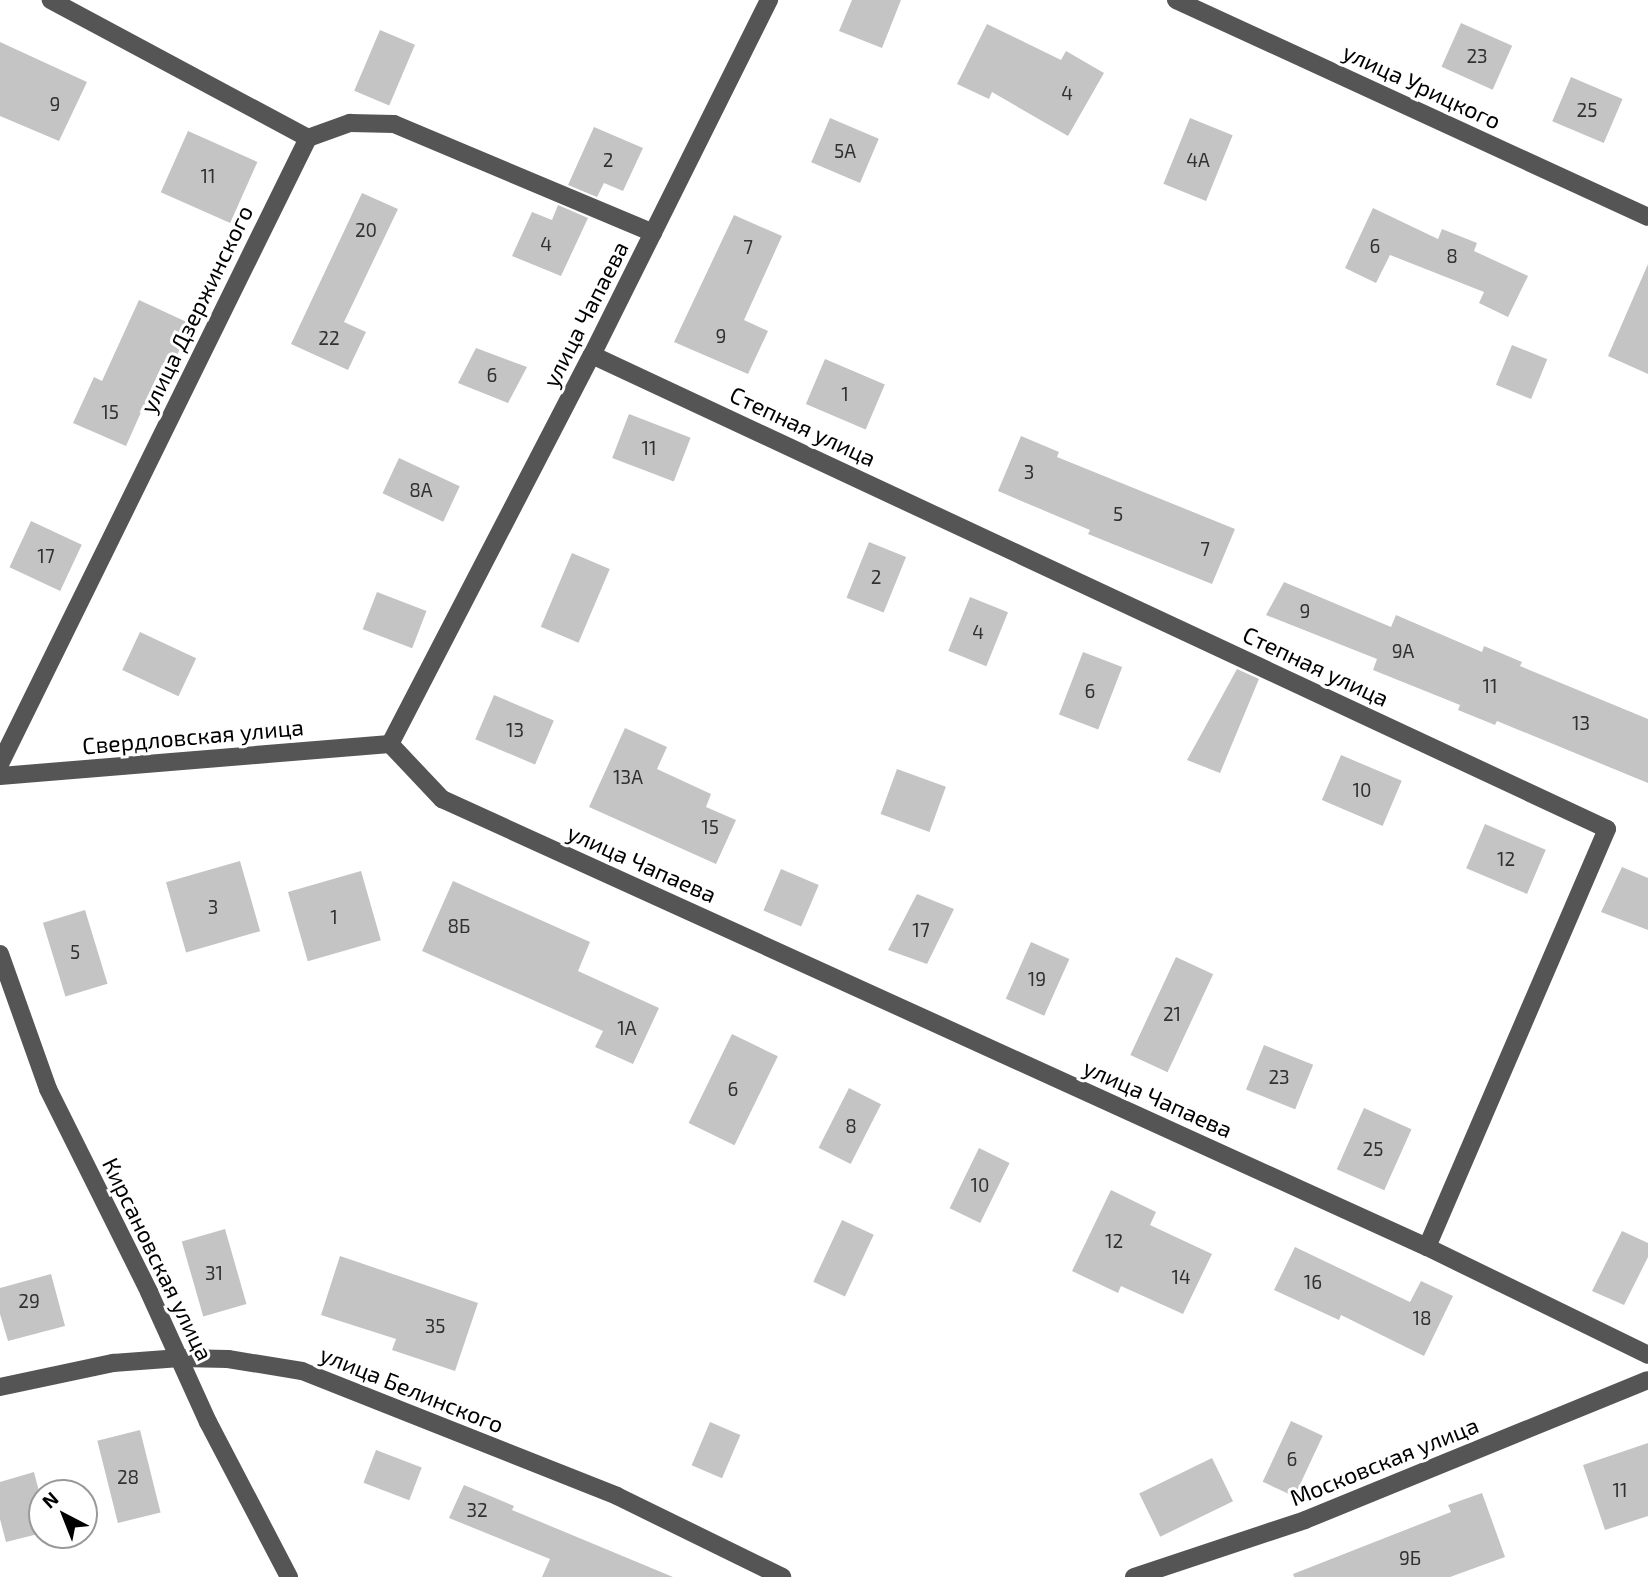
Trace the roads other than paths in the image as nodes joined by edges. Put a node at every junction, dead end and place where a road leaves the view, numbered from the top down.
1 (51, 0) edge
2 (769, 0) edge
3 (1176, 0) edge
4 (308, 138) junction
5 (1648, 217) edge
6 (653, 233) junction
7 (592, 355) junction
8 (390, 744) junction
9 (0, 764) edge
10 (0, 776) edge
11 (0, 954) edge
12 (1427, 1247) junction
13 (1648, 1355) edge
14 (180, 1358) junction
15 (1648, 1380) edge
16 (0, 1387) edge
17 (289, 1577) edge
18 (782, 1577) edge
19 (1134, 1577) edge

1 - 4 street
2 - 6 street, улица Чапаева
3 - 5 street, улица Урицкого
4 - 6 street
4 - 9 street, улица Дзержинского
6 - 7 street, улица Чапаева
7 - 8 street, улица Чапаева
7 - 12 street, Степная улица
8 - 10 street, Свердловская улица
8 - 12 street, улица Чапаева
11 - 14 street, Кирсановская улица
12 - 13 street, улица Чапаева
14 - 16 street, улица Белинского
14 - 17 street, Кирсановская улица
14 - 18 street, улица Белинского
15 - 19 street, Московская улица

